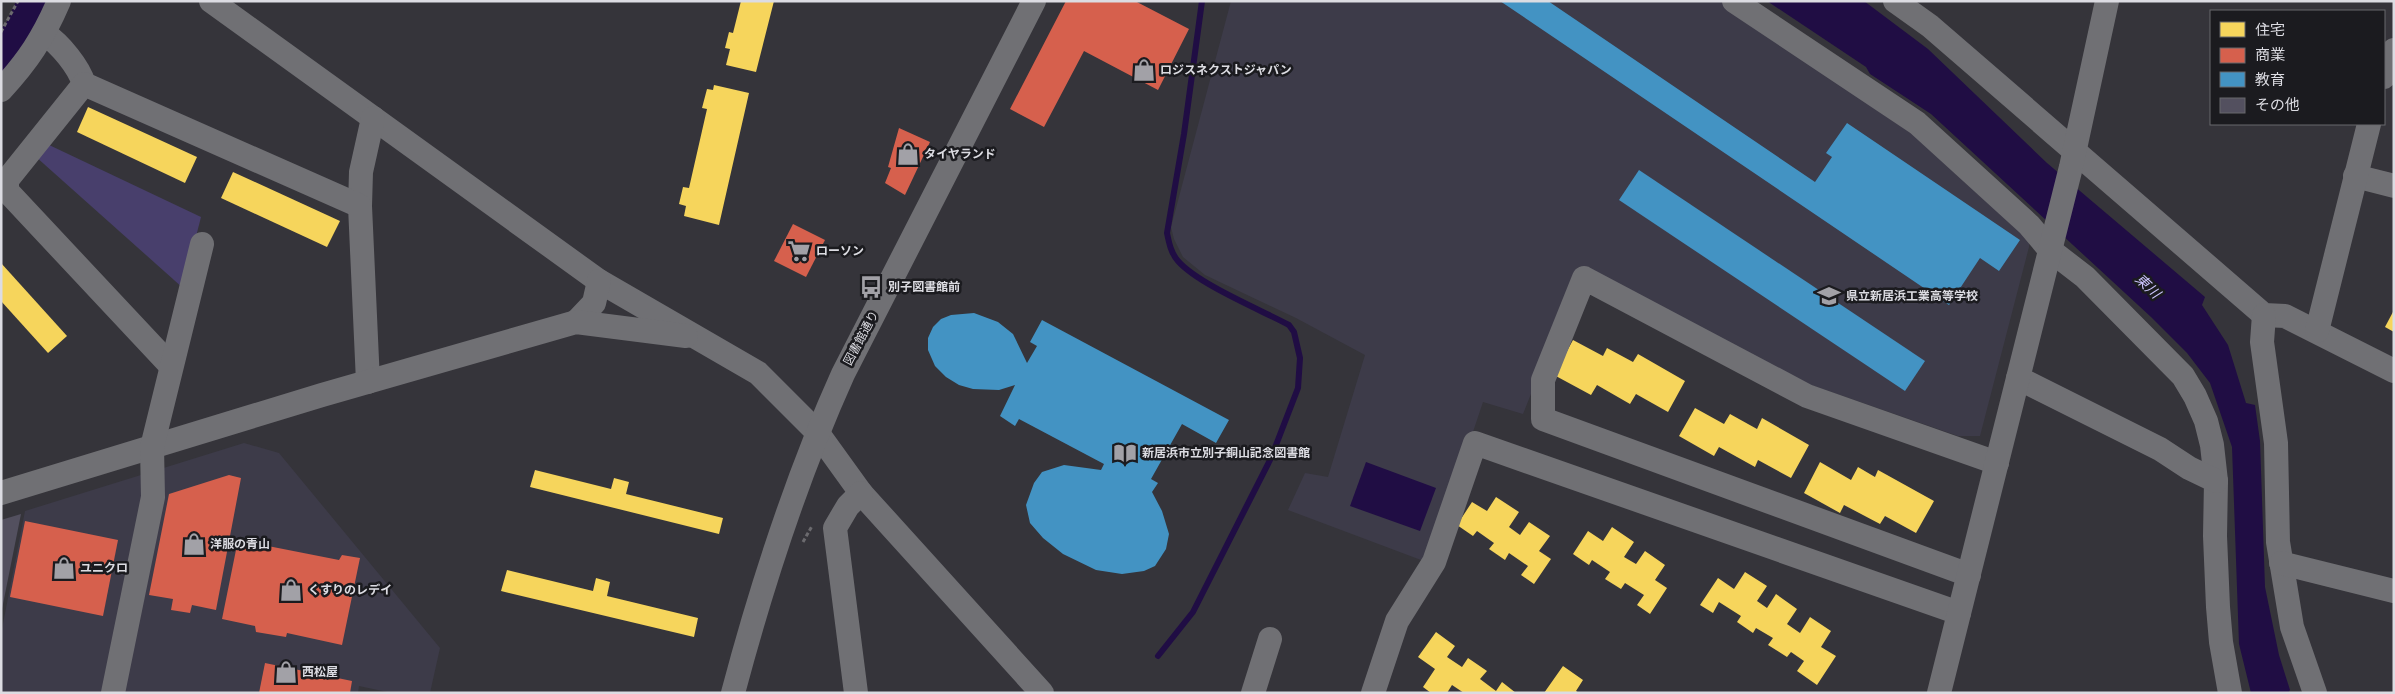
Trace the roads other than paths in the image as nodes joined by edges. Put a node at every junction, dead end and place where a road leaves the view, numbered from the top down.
1 (59, 1) edge
2 (212, 1) edge
3 (1034, 1) edge
4 (1734, 1) edge
5 (1895, 1) edge
6 (2107, 1) edge
7 (45, 34) junction
8 (2394, 50) edge
9 (2385, 74) edge
10 (84, 84) junction
11 (1, 90) edge
12 (373, 118) junction
13 (2369, 125) edge
14 (2073, 159) junction
15 (4, 175) edge
16 (2355, 176) junction
17 (2394, 186) edge
18 (360, 206) junction
19 (2052, 241) junction
20 (202, 244) dead end
21 (599, 281) junction
22 (2264, 315) junction
23 (576, 322) junction
24 (2317, 331) junction
25 (696, 337) junction
26 (171, 366) junction
27 (2394, 371) edge
28 (2018, 378) junction
29 (368, 382) junction
30 (817, 432) junction
31 (152, 447) junction
32 (1997, 463) junction
33 (2216, 481) junction
34 (1, 493) edge
35 (861, 493) junction
36 (2281, 563) junction
37 (1969, 575) junction
38 (2394, 591) edge
39 (1959, 613) junction
40 (1270, 639) dead end
41 (112, 693) edge
42 (733, 693) edge
43 (856, 693) edge
44 (1042, 693) edge
45 (1253, 693) edge
46 (1373, 693) edge
47 (1939, 693) edge
48 (2230, 693) edge
49 (2315, 693) edge

1 - 7 street
2 - 12 street
3 - 30 street, 図書館通り
4 - 19 street
5 - 14 street
6 - 14 street
7 - 10 street
7 - 11 street
8 - 9 street
10 - 15 street
10 - 18 street
12 - 18 street
12 - 21 street
13 - 16 street
14 - 19 street
14 - 22 street
15 - 26 street
16 - 17 street
16 - 24 street
18 - 29 street
19 - 28 street
19 - 33 street
20 - 26 street
21 - 23 street
21 - 25 street
22 - 24 street
22 - 36 street
23 - 25 street
23 - 29 street
24 - 27 street
25 - 30 street
26 - 31 street
28 - 32 street
28 - 33 street
29 - 31 street
30 - 35 street
30 - 42 street, 図書館通り
31 - 34 street
31 - 41 street
32 - 37 street
32 - 37 street
33 - 48 street
35 - 43 street
35 - 44 street
36 - 38 street
36 - 49 street
37 - 39 street
39 - 46 street
39 - 47 street
40 - 45 street

